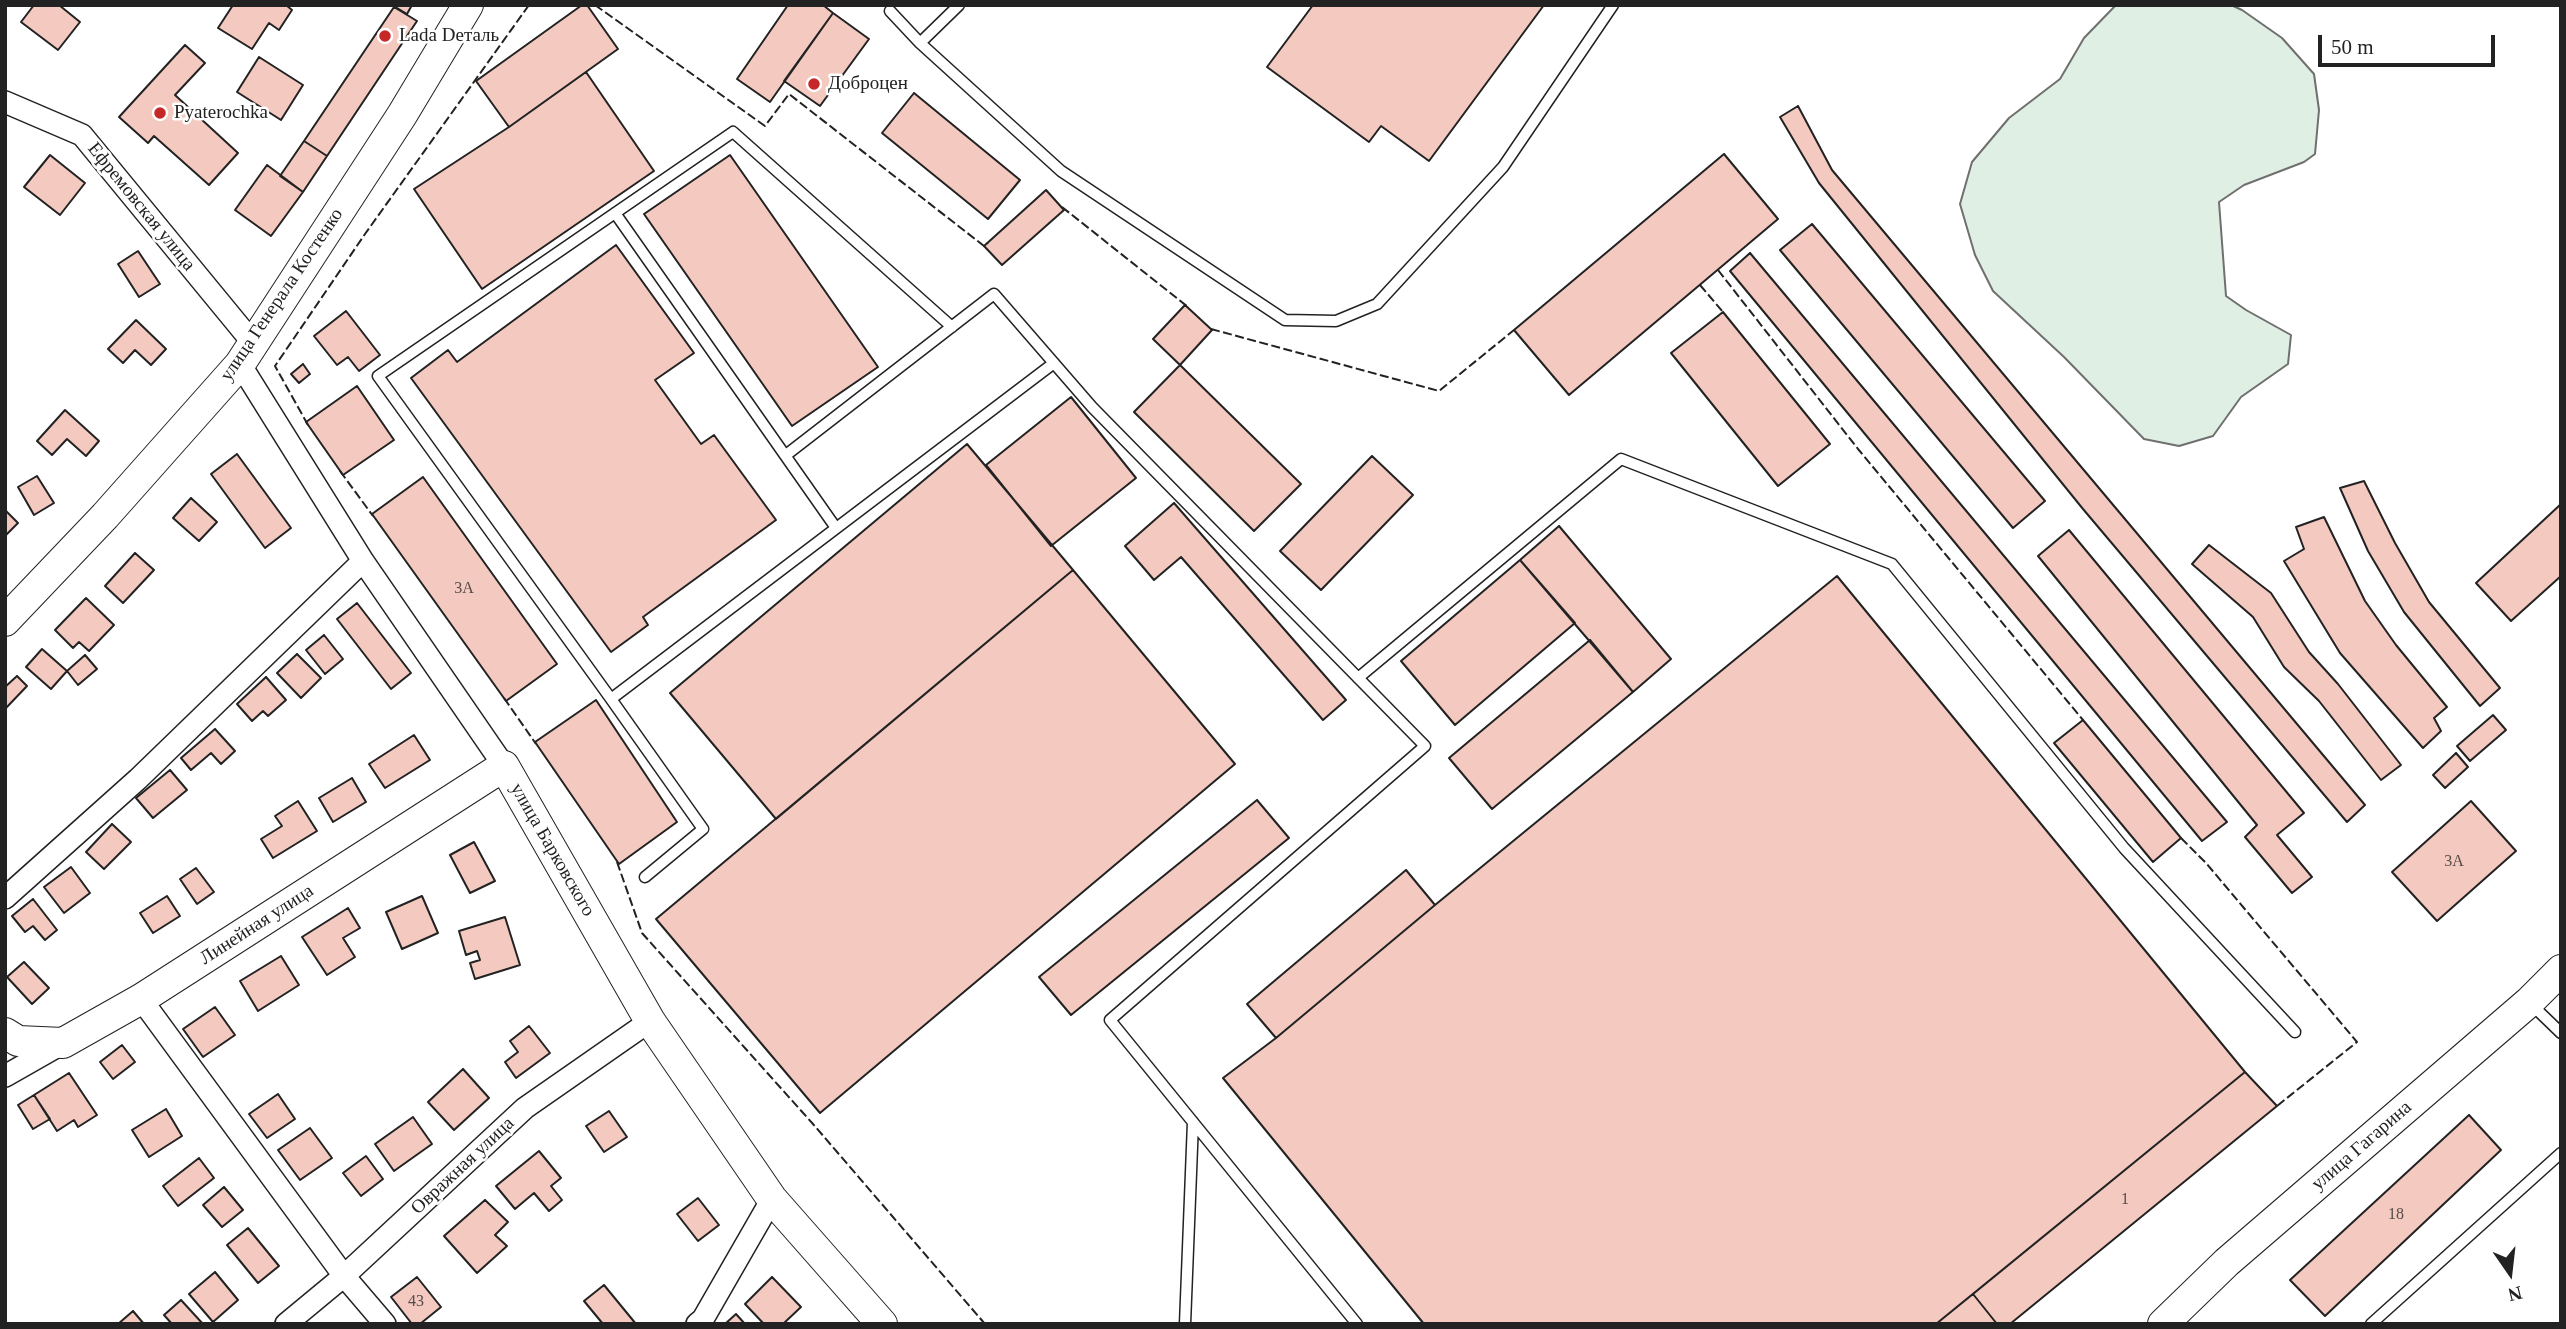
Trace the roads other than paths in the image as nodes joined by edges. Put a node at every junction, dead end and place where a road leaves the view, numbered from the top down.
1 (468, 5) edge
2 (959, 5) edge
3 (1613, 5) edge
4 (890, 10) dead end
5 (920, 43) junction
6 (5, 102) edge
7 (615, 213) junction
8 (952, 327) junction
9 (247, 354) junction
10 (1054, 363) junction
11 (786, 455) junction
12 (836, 528) junction
13 (363, 561) junction
14 (5, 621) edge
15 (1358, 678) junction
16 (611, 699) junction
17 (504, 766) junction
18 (645, 877) dead end
19 (5, 898) edge
20 (2561, 970) edge
21 (141, 999) junction
22 (2529, 1002) junction
23 (650, 1021) junction
24 (5, 1032) edge
25 (2295, 1032) dead end
26 (2561, 1033) edge
27 (63, 1043) junction
28 (5, 1076) edge
29 (1193, 1122) junction
30 (2561, 1153) edge
31 (772, 1199) junction
32 (344, 1276) junction
33 (286, 1324) edge
34 (385, 1324) edge
35 (698, 1324) edge
36 (881, 1324) edge
37 (1185, 1324) edge
38 (1357, 1324) edge
39 (2163, 1324) edge
40 (2371, 1324) edge

1 - 9 main road, улица Генерала Костенко
2 - 5 lane
3 - 5 lane
4 - 5 lane
6 - 9 street, Ефремовская улица
7 - 8 lane
7 - 11 lane
7 - 16 lane
8 - 10 lane
8 - 11 lane
9 - 13 street, улица Барковского
9 - 14 main road, улица Генерала Костенко
10 - 12 lane
10 - 15 lane
11 - 12 lane
12 - 16 lane
13 - 17 street, улица Барковского
13 - 19 street
15 - 25 lane
15 - 29 lane
16 - 18 lane
17 - 21 main road, Линейная улица
17 - 23 main road, улица Барковского
20 - 22 main road, улица Гагарина
21 - 27 main road, Линейная улица
21 - 32 street
22 - 26 lane
22 - 39 main road, улица Гагарина
23 - 31 main road, улица Барковского
23 - 32 street, Овражная улица
24 - 27 main road
27 - 28 street, Линейная улица
29 - 37 lane
29 - 38 lane
30 - 40 lane
31 - 35 street
31 - 36 main road, улица Барковского
32 - 33 street, Овражная улица
32 - 34 street

